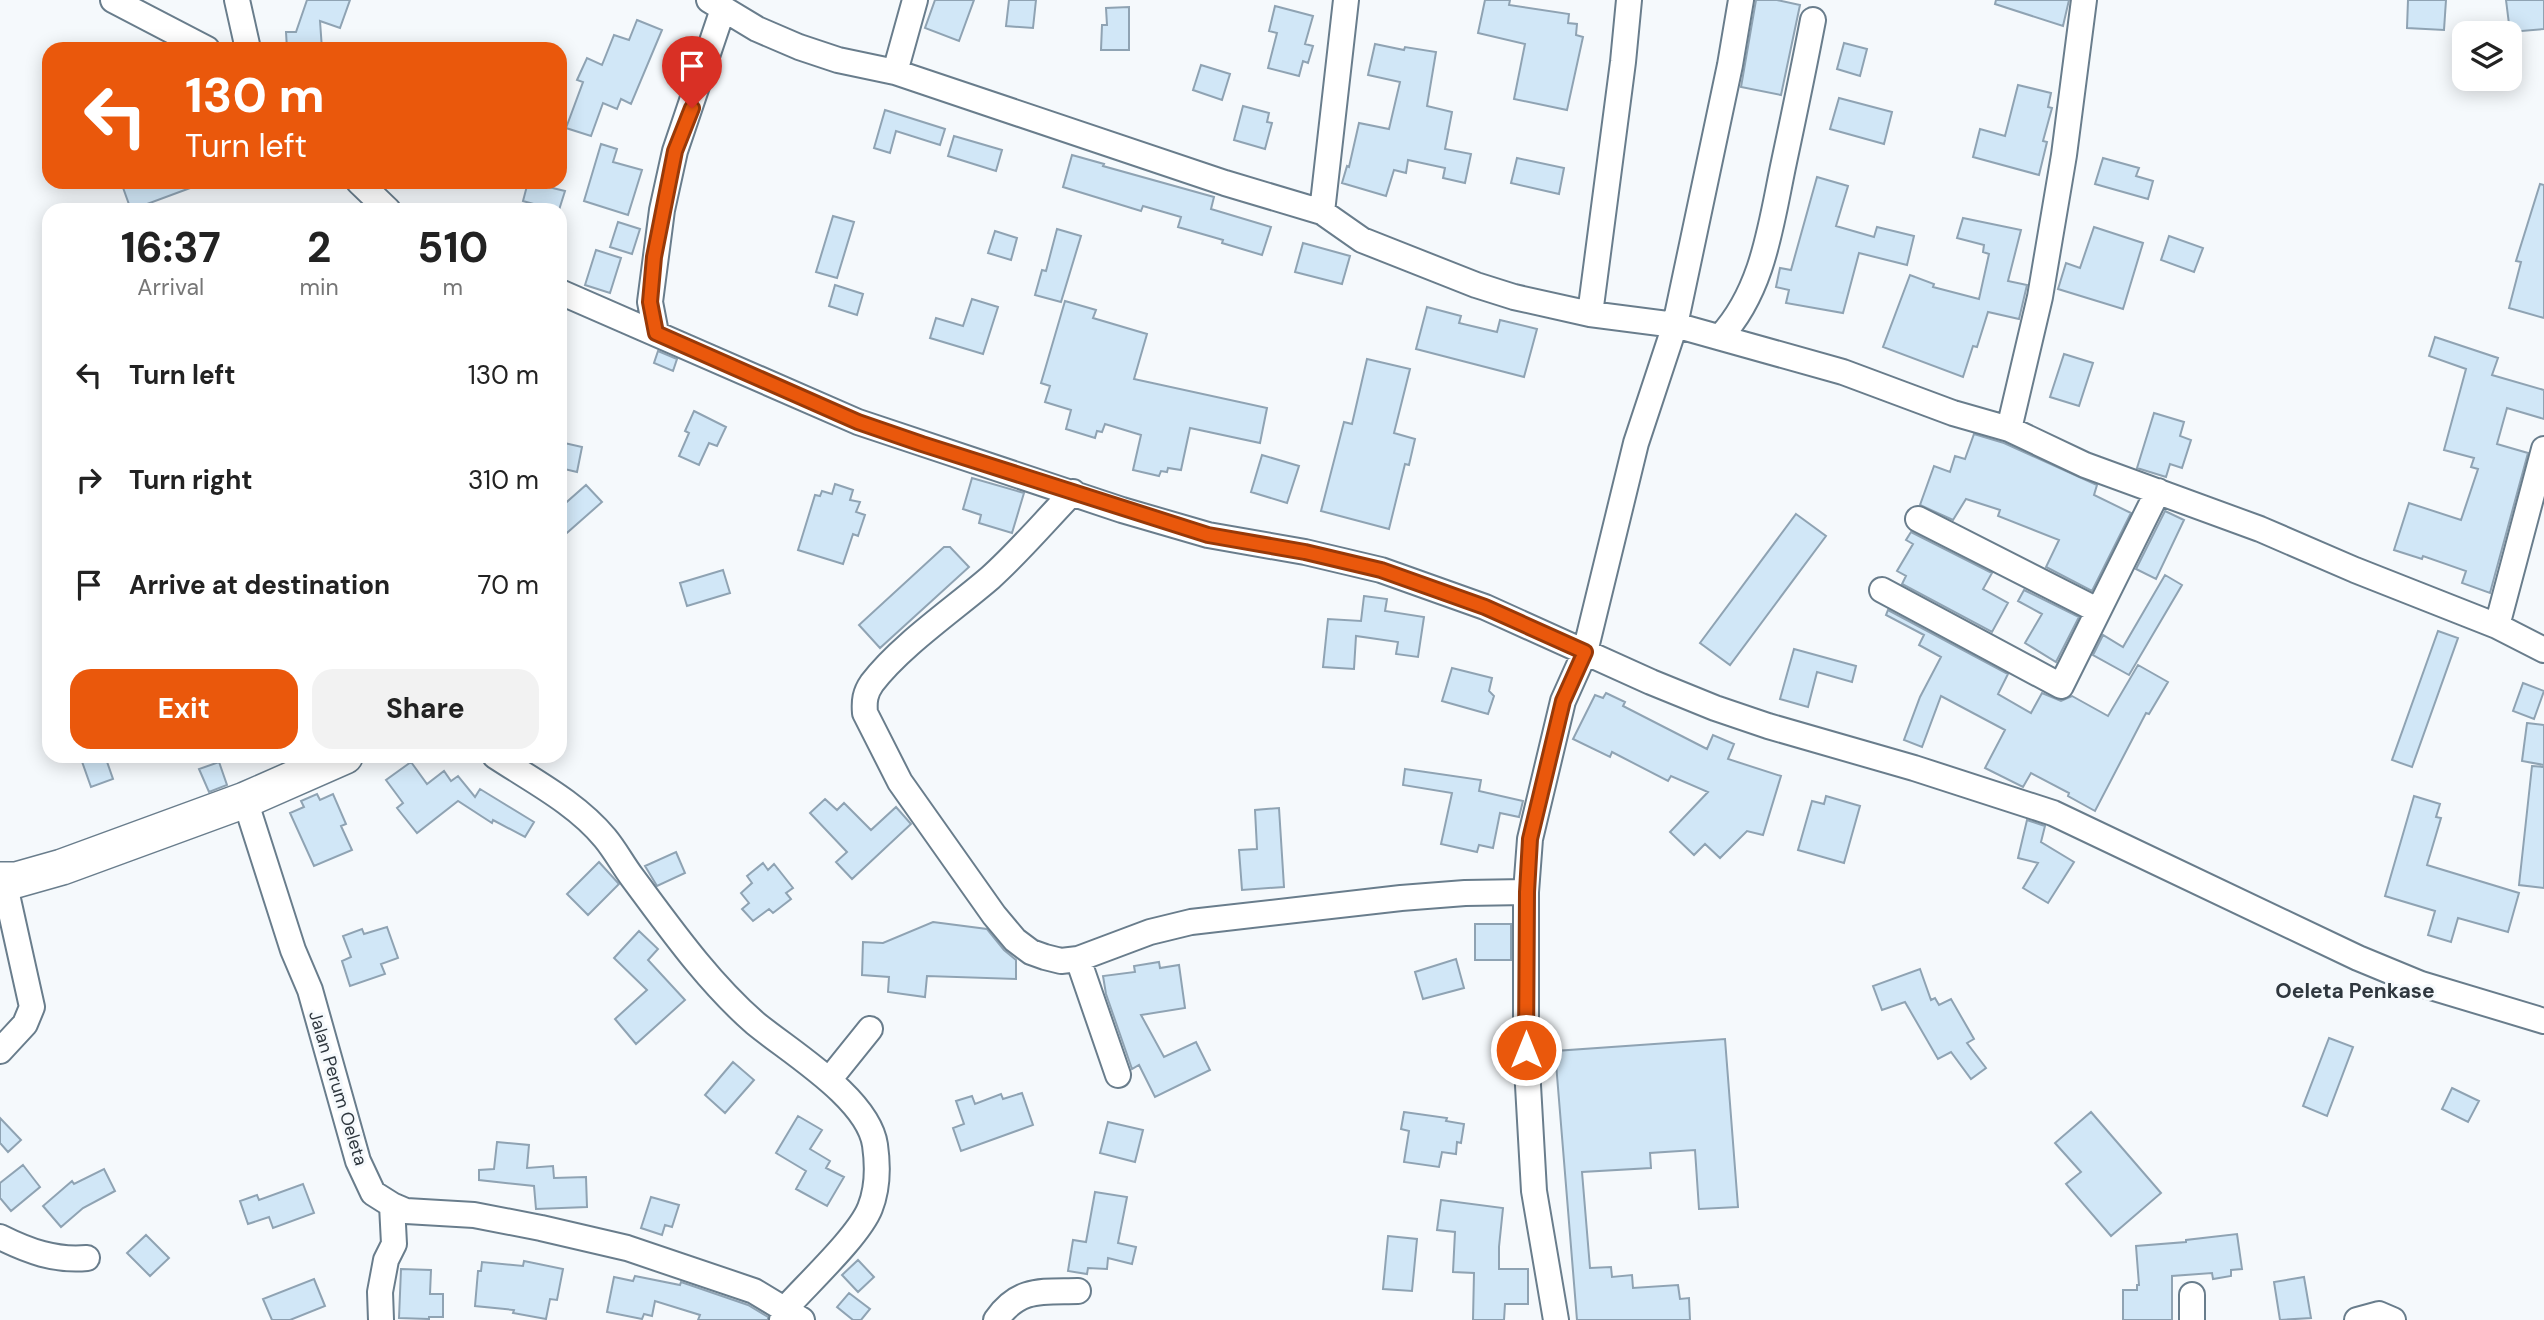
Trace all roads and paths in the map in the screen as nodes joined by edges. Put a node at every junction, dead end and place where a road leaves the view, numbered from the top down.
1 (113, 0) edge
2 (237, 0) edge
3 (915, 0) edge
4 (1346, 0) edge
5 (1629, 0) edge
6 (1741, 0) edge
7 (2084, 0) edge
8 (716, 5) edge
9 (1813, 20) dead end
10 (194, 42) edge
11 (246, 42) edge
12 (895, 72) junction
13 (365, 189) edge
14 (378, 203) edge
15 (1322, 212) junction
16 (567, 295) edge
17 (1590, 314) junction
18 (1675, 325) junction
19 (656, 333) junction
20 (1720, 337) junction
21 (2009, 429) junction
22 (2544, 449) edge
23 (2158, 491) junction
24 (1073, 492) junction
25 (1918, 519) dead end
26 (1882, 590) dead end
27 (2097, 610) junction
28 (2497, 626) junction
29 (2544, 650) edge
30 (1585, 652) junction
31 (329, 763) edge
32 (506, 763) edge
33 (245, 800) junction
34 (2, 881) edge
35 (1527, 892) junction
36 (1078, 959) junction
37 (2544, 1021) edge
38 (870, 1029) dead end
39 (0, 1051) edge
40 (1118, 1075) dead end
41 (829, 1080) junction
42 (392, 1205) junction
43 (0, 1237) edge
44 (87, 1258) dead end
45 (1077, 1291) dead end
46 (2192, 1295) dead end
47 (790, 1316) edge
48 (381, 1320) edge
49 (996, 1320) edge
50 (1556, 1320) edge
51 (2192, 1320) edge
52 (2357, 1320) edge
53 (2393, 1320) edge

1 - 10 street
2 - 11 street
3 - 12 street
4 - 15 street
5 - 17 street
6 - 18 street
7 - 21 street
8 - 12 street
8 - 19 street
9 - 20 street
12 - 15 street
13 - 14 street
15 - 17 street
16 - 19 street
17 - 18 street
18 - 20 street
18 - 30 street
19 - 24 street
20 - 21 street
21 - 23 street
22 - 28 street
23 - 27 street
23 - 28 street
24 - 30 street
24 - 36 street
25 - 27 street
26 - 27 street
28 - 29 street
30 - 35 street
30 - 37 street
31 - 33 street
32 - 41 street
33 - 34 street
33 - 42 street, Jalan Perum Oeleta
34 - 39 street
35 - 36 street
35 - 50 street
36 - 40 street
38 - 41 street
41 - 47 street
42 - 47 street
42 - 48 street
43 - 44 street
45 - 49 street
46 - 51 street
52 - 53 street

